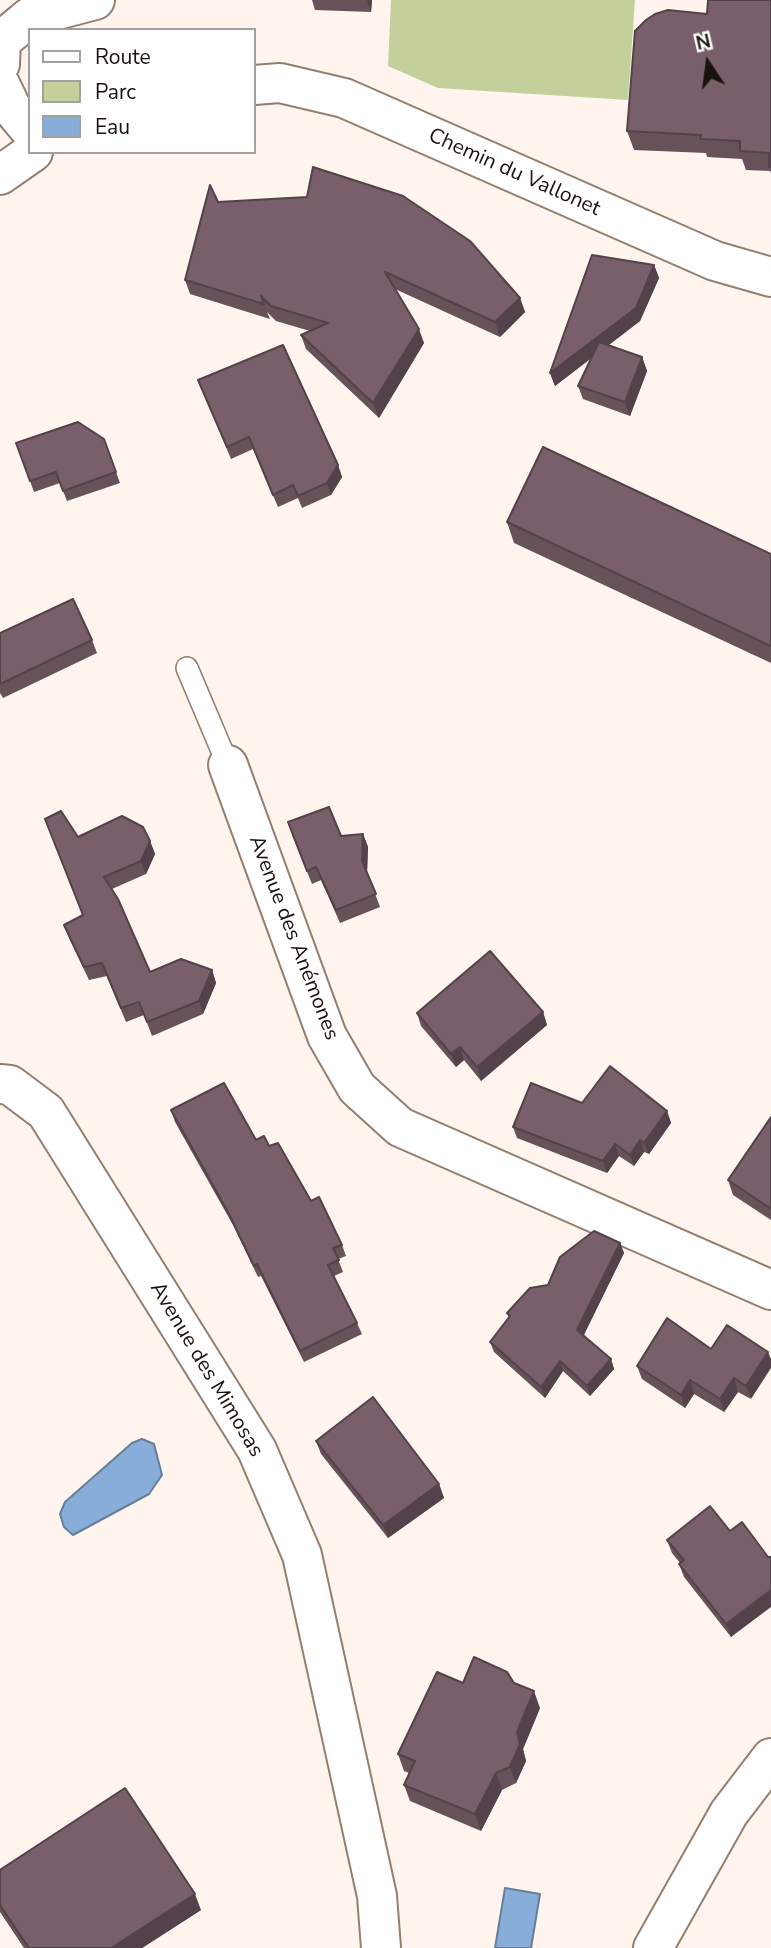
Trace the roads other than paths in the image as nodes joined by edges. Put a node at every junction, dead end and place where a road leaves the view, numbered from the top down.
1 (95, 0) edge
2 (0, 64) edge
3 (0, 84) edge
4 (256, 85) edge
5 (28, 128) edge
6 (30, 154) edge
7 (0, 174) edge
8 (771, 276) edge
9 (187, 668) dead end
10 (228, 765) joint
11 (0, 1084) edge
12 (771, 1290) edge
13 (771, 1758) edge
14 (382, 1948) edge
15 (653, 1948) edge

1 - 2 street
3 - 5 street
4 - 8 street, Chemin du Vallonet
6 - 7 street
9 - 10 lane, Avenue des Anémones
10 - 12 street, Avenue des Anémones
11 - 14 street, Avenue des Mimosas
13 - 15 street

